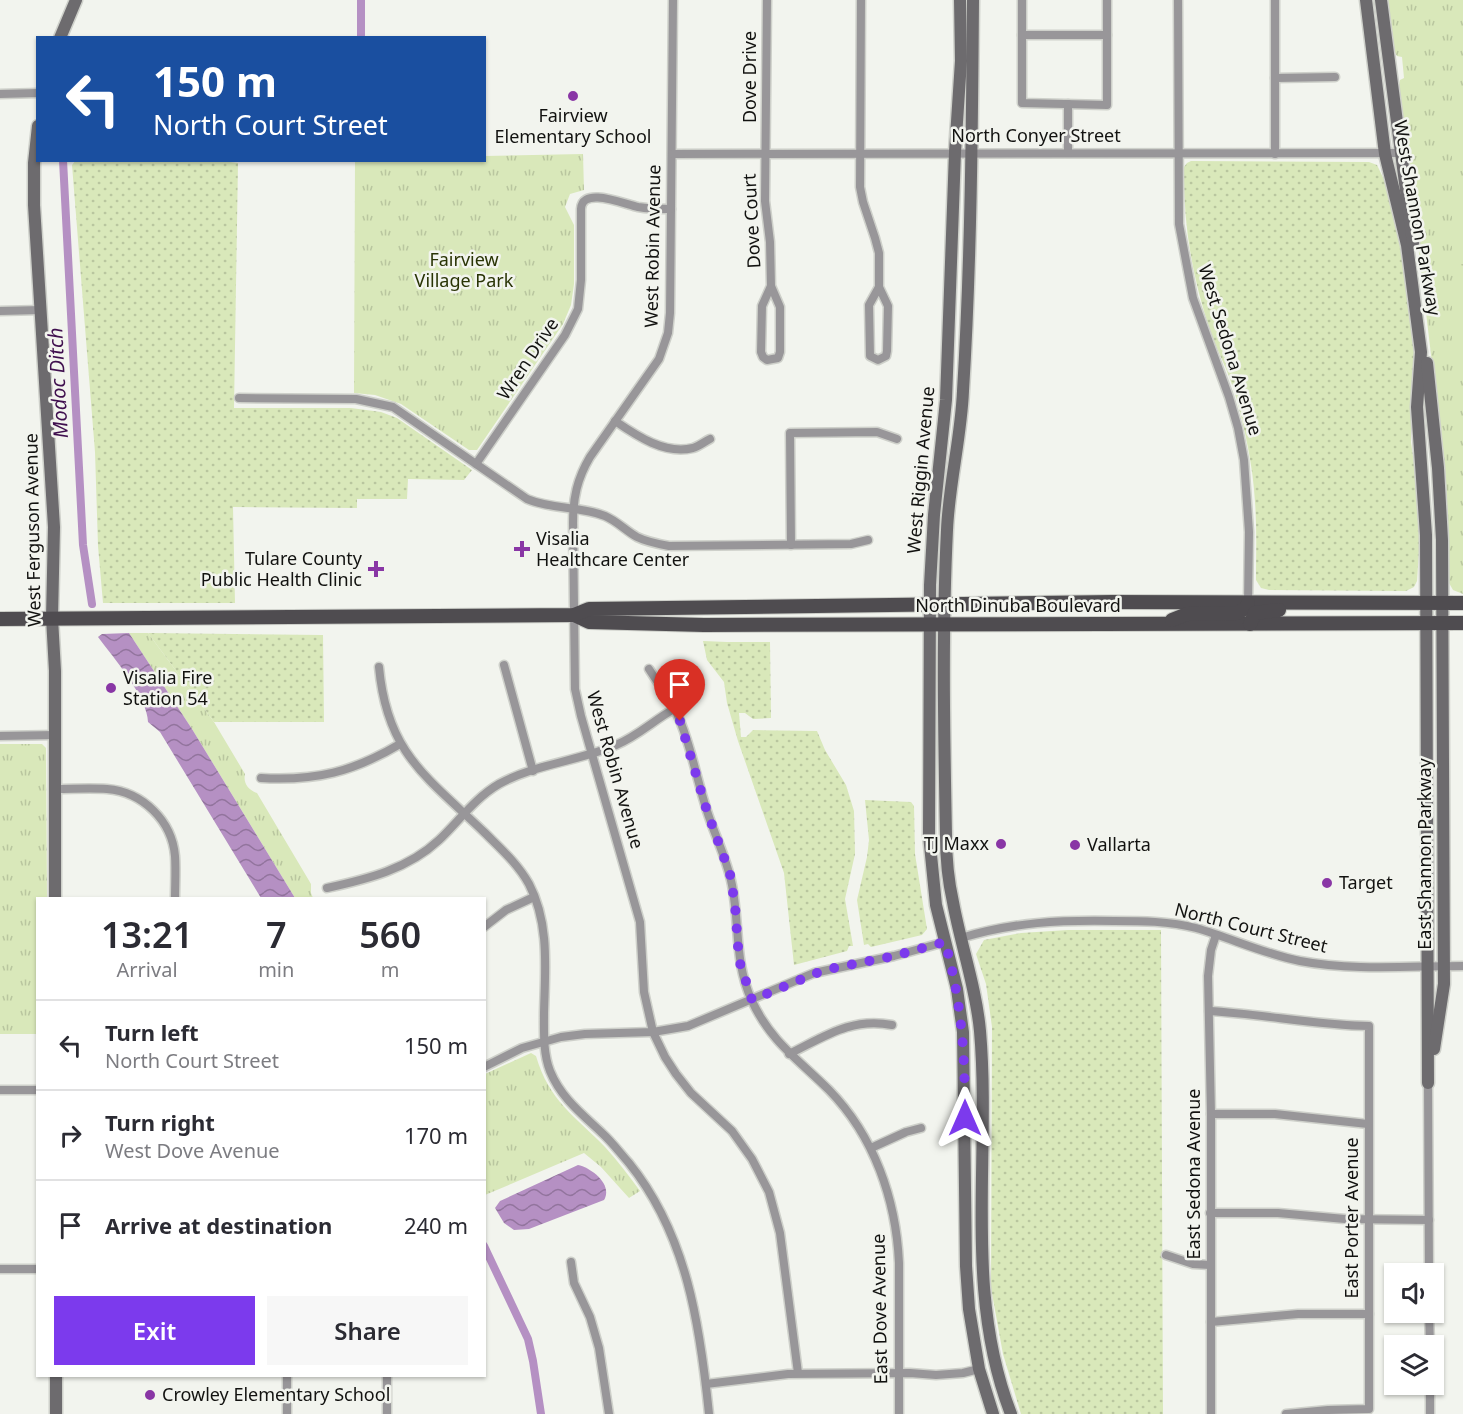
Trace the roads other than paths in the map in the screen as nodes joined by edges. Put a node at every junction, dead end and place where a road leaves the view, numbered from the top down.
1 (76, 0) edge
2 (673, 0) edge
3 (767, 0) edge
4 (861, 0) edge
5 (960, 0) edge
6 (973, 0) edge
7 (1022, 0) edge
8 (1107, 0) edge
9 (1178, 0) edge
10 (1275, 0) edge
11 (1366, 0) edge
12 (1372, 0) edge
13 (1381, 0) edge
14 (1022, 35) junction
15 (1107, 35) junction
16 (61, 36) edge
17 (1390, 74) junction
18 (1335, 77) dead end
19 (1275, 78) junction
20 (36, 93) edge
21 (0, 94) edge
22 (1068, 104) junction
23 (955, 152) junction
24 (972, 152) junction
25 (860, 153) junction
26 (1068, 153) junction
27 (1178, 153) junction
28 (1400, 153) junction
29 (672, 154) junction
30 (765, 154) junction
31 (1275, 154) junction
32 (1385, 154) junction
33 (36, 162) edge
34 (671, 209) junction
35 (771, 286) junction
36 (879, 286) junction
37 (951, 289) junction
38 (40, 310) junction
39 (0, 311) edge
40 (964, 371) junction
41 (239, 398) dead end
42 (615, 421) junction
43 (710, 439) dead end
44 (897, 439) dead end
45 (476, 464) junction
46 (573, 510) junction
47 (868, 540) dead end
48 (791, 545) junction
49 (1248, 603) junction
50 (1324, 603) junction
51 (1426, 603) junction
52 (1442, 603) junction
53 (1463, 603) edge
54 (930, 604) junction
55 (944, 604) junction
56 (574, 615) junction
57 (52, 618) junction
58 (0, 619) edge
59 (929, 623) junction
60 (944, 623) junction
61 (1426, 623) junction
62 (1463, 623) edge
63 (1161, 624) junction
64 (1250, 624) junction
65 (1442, 624) junction
66 (504, 665) dead end
67 (379, 667) dead end
68 (649, 669) dead end
69 (1427, 697) junction
70 (674, 709) junction
71 (55, 735) junction
72 (0, 736) edge
73 (400, 744) junction
74 (592, 753) junction
75 (533, 771) junction
76 (261, 778) dead end
77 (56, 789) junction
78 (1427, 795) junction
79 (1444, 796) junction
80 (465, 813) junction
81 (929, 826) junction
82 (1444, 884) junction
83 (327, 888) dead end
84 (56, 897) edge
85 (175, 897) edge
86 (534, 897) junction
87 (486, 925) edge
88 (1216, 935) junction
89 (961, 938) junction
90 (945, 942) junction
91 (1427, 966) junction
92 (1443, 966) junction
93 (1463, 966) edge
94 (752, 1000) junction
95 (1209, 1011) junction
96 (892, 1024) dead end
97 (653, 1032) junction
98 (544, 1041) junction
99 (789, 1054) junction
100 (486, 1066) edge
101 (982, 1066) junction
102 (1428, 1083) junction
103 (0, 1090) edge
104 (36, 1090) edge
105 (1211, 1114) junction
106 (1368, 1124) junction
107 (921, 1128) dead end
108 (871, 1148) junction
109 (1210, 1213) junction
110 (1369, 1220) junction
111 (1429, 1220) junction
112 (1166, 1255) dead end
113 (571, 1262) dead end
114 (1429, 1263) edge
115 (1210, 1265) junction
116 (0, 1269) edge
117 (36, 1269) edge
118 (1369, 1314) junction
119 (1211, 1322) junction
120 (980, 1369) junction
121 (899, 1372) junction
122 (798, 1373) junction
123 (56, 1377) edge
124 (287, 1377) edge
125 (387, 1377) edge
126 (705, 1384) junction
127 (1430, 1395) edge
128 (56, 1414) edge
129 (287, 1414) edge
130 (387, 1414) edge
131 (609, 1414) edge
132 (708, 1414) edge
133 (899, 1414) edge
134 (993, 1414) edge
135 (1011, 1414) edge
136 (1211, 1414) edge
137 (1286, 1414) edge
138 (1430, 1414) edge

1 - 16 street
2 - 29 street, West Robin Avenue
3 - 30 street, Dove Drive
4 - 25 street
5 - 23 street, West Riggin Avenue
6 - 24 street, West Riggin Avenue
7 - 14 street
8 - 15 street
9 - 27 street, West Sedona Avenue
10 - 19 street
11 - 32 street, West Shannon Parkway
12 - 17 street
13 - 17 street, West Shannon Parkway
14 - 15 street
14 - 22 street
15 - 22 street
17 - 28 street, West Shannon Parkway
18 - 19 street
19 - 31 street
20 - 21 street
22 - 26 street
23 - 24 street, North Conyer Street
23 - 25 street, North Conyer Street
23 - 37 street, West Riggin Avenue
24 - 26 street, North Conyer Street
24 - 40 street, West Riggin Avenue
25 - 30 street, North Conyer Street
25 - 36 street
26 - 27 street, North Conyer Street
27 - 31 street, North Conyer Street
27 - 49 street, West Sedona Avenue
28 - 32 street, North Conyer Street
28 - 52 street, West Shannon Parkway
29 - 30 street, North Conyer Street
29 - 34 street, West Robin Avenue
30 - 35 street, Dove Court
31 - 32 street, North Conyer Street
32 - 51 street, West Shannon Parkway
33 - 38 street, West Ferguson Avenue
34 - 42 street, West Robin Avenue
34 - 45 street, Wren Drive
35 - 35 street, Dove Court
36 - 36 street
37 - 40 street
37 - 54 street, West Riggin Avenue
38 - 39 street
38 - 57 street, West Ferguson Avenue
40 - 55 street, West Riggin Avenue
41 - 45 street
42 - 43 street
42 - 46 street, West Robin Avenue
44 - 48 street
45 - 46 street
46 - 48 street
46 - 56 street, West Robin Avenue
47 - 48 street
49 - 50 main road, North Dinuba Boulevard
49 - 55 main road, North Dinuba Boulevard
49 - 63 main road
50 - 51 main road, North Dinuba Boulevard
50 - 64 main road
51 - 52 main road, North Dinuba Boulevard
51 - 61 street, West Shannon Parkway
52 - 53 main road, North Dinuba Boulevard
52 - 65 street, West Shannon Parkway
54 - 55 main road, North Dinuba Boulevard
54 - 56 main road, North Dinuba Boulevard
54 - 59 street, West Riggin Avenue
55 - 60 street, West Riggin Avenue
56 - 57 main road, North Dinuba Boulevard
56 - 59 main road, North Dinuba Boulevard
56 - 74 street, West Robin Avenue
57 - 58 main road, North Dinuba Boulevard
57 - 71 street, West Ferguson Avenue
59 - 60 main road, North Dinuba Boulevard
59 - 81 street, West Riggin Avenue
60 - 63 main road, North Dinuba Boulevard
60 - 89 street, West Riggin Avenue
61 - 64 main road, North Dinuba Boulevard
61 - 65 main road, North Dinuba Boulevard
61 - 69 street, East Shannon Parkway
62 - 65 main road, North Dinuba Boulevard
63 - 64 main road, North Dinuba Boulevard
65 - 79 street, East Shannon Parkway
66 - 75 street
67 - 73 street
68 - 70 street, East Dove Avenue
69 - 78 street, East Shannon Parkway
69 - 79 street
70 - 74 street
70 - 94 street, East Dove Avenue
71 - 72 street
71 - 77 street, West Ferguson Avenue
73 - 76 street
73 - 80 street
74 - 75 street
74 - 97 street, West Robin Avenue
75 - 80 street
77 - 84 street, West Ferguson Avenue
77 - 85 street
78 - 82 street
78 - 91 street, East Shannon Parkway
79 - 82 street, East Shannon Parkway
80 - 83 street
80 - 86 street
81 - 89 street
81 - 90 street, West Riggin Avenue
82 - 92 street, East Shannon Parkway
86 - 87 street
86 - 98 street
88 - 89 street, North Court Street
88 - 91 street, North Court Street
88 - 95 street, East Sedona Avenue
89 - 101 street, West Riggin Avenue
90 - 94 street
90 - 101 street
90 - 120 street, West Riggin Avenue
91 - 92 street, North Court Street
91 - 102 street, East Shannon Parkway
92 - 93 street, North Court Street
92 - 102 street, East Shannon Parkway
94 - 97 street
94 - 99 street, East Dove Avenue
95 - 105 street, East Sedona Avenue
95 - 106 street, East Porter Avenue
96 - 99 street
97 - 98 street
97 - 122 street, West Robin Avenue
98 - 100 street
98 - 126 street
99 - 108 street, East Dove Avenue
101 - 135 street
102 - 111 street, East Shannon Parkway
103 - 104 street
105 - 106 street
105 - 109 street, East Sedona Avenue
106 - 110 street, East Porter Avenue
107 - 108 street
108 - 121 street, East Dove Avenue
109 - 110 street
109 - 115 street, East Sedona Avenue
110 - 111 street
110 - 118 street, East Porter Avenue
111 - 114 street, East Shannon Parkway
112 - 115 street
113 - 131 street
115 - 119 street, East Sedona Avenue
116 - 117 street
118 - 119 street
118 - 137 street, East Porter Avenue
119 - 136 street, East Sedona Avenue
120 - 121 street
120 - 134 street, West Riggin Avenue
121 - 122 street
121 - 133 street, East Dove Avenue
122 - 126 street
123 - 128 street
124 - 129 street
125 - 130 street
126 - 132 street
127 - 138 street

